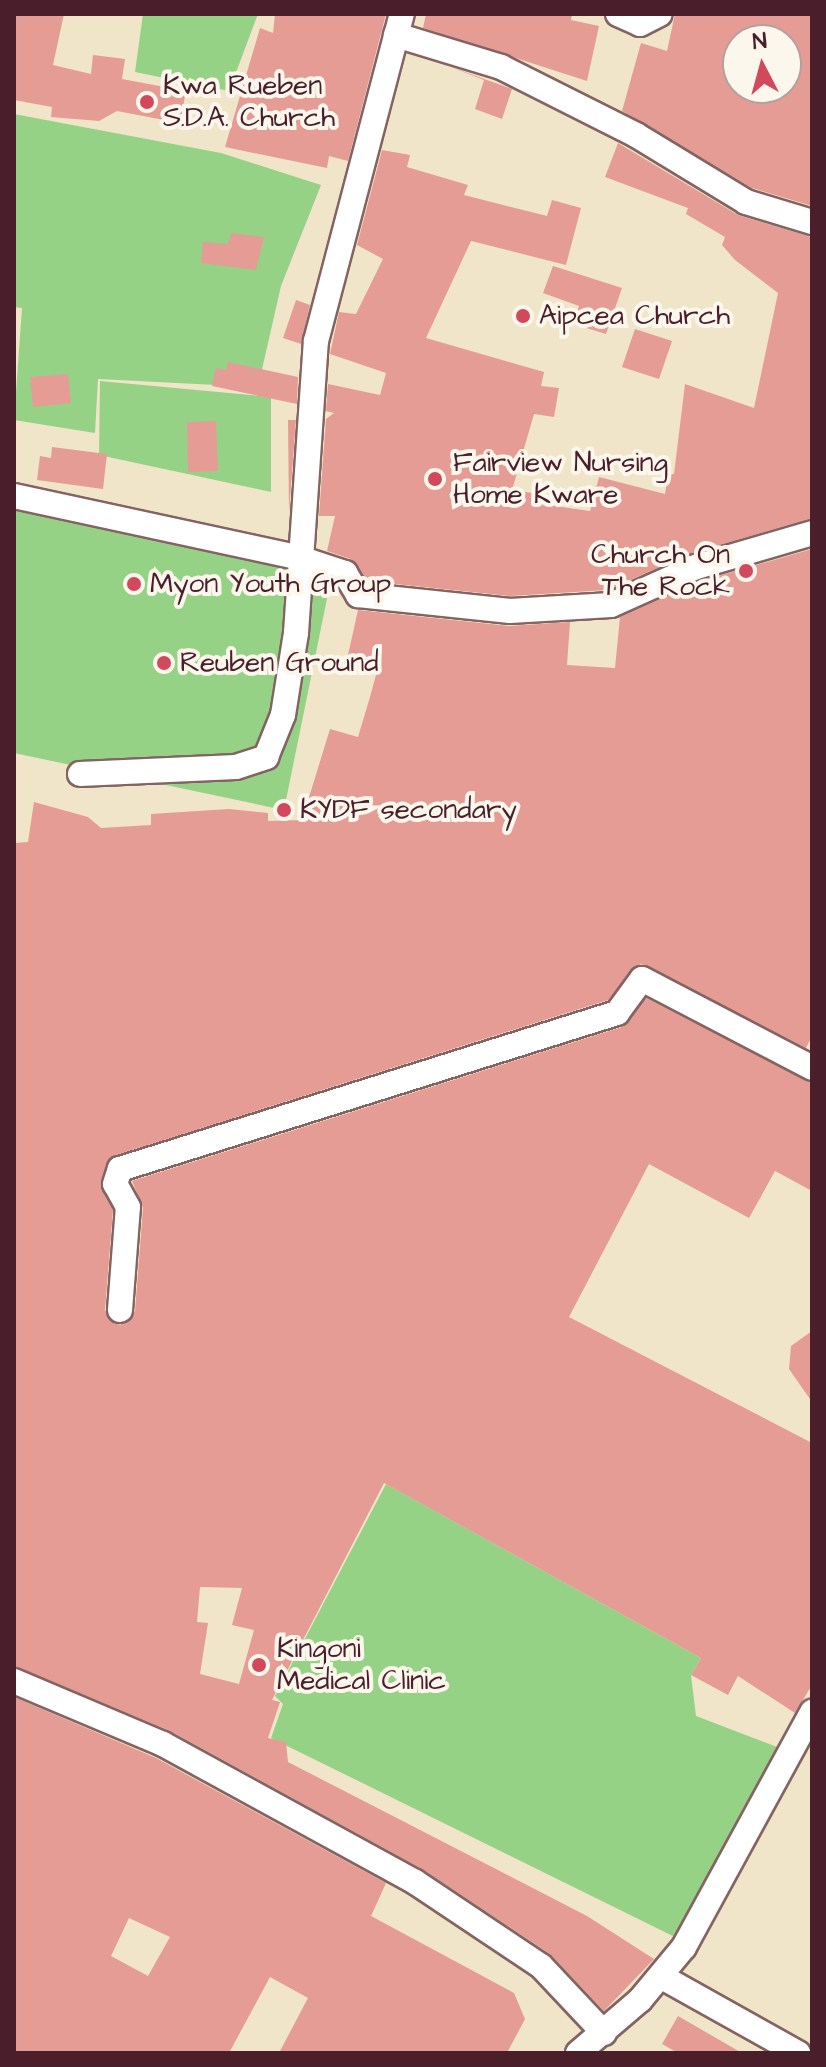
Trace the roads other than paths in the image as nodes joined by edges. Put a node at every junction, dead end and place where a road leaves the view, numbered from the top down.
1 (618, 14) edge
2 (660, 14) edge
3 (399, 25) edge
4 (812, 222) edge
5 (14, 496) edge
6 (812, 533) edge
7 (296, 557) junction
8 (80, 774) dead end
9 (812, 1068) edge
10 (120, 1310) dead end
11 (14, 1681) edge
12 (812, 1712) edge
13 (662, 1977) junction
14 (604, 2033) junction
15 (578, 2053) edge
16 (798, 2053) edge

1 - 2 street
3 - 4 street
3 - 7 street
5 - 7 street
6 - 7 street
7 - 8 street
9 - 10 street
11 - 14 street
12 - 13 street
13 - 14 street
13 - 16 street
14 - 15 street

